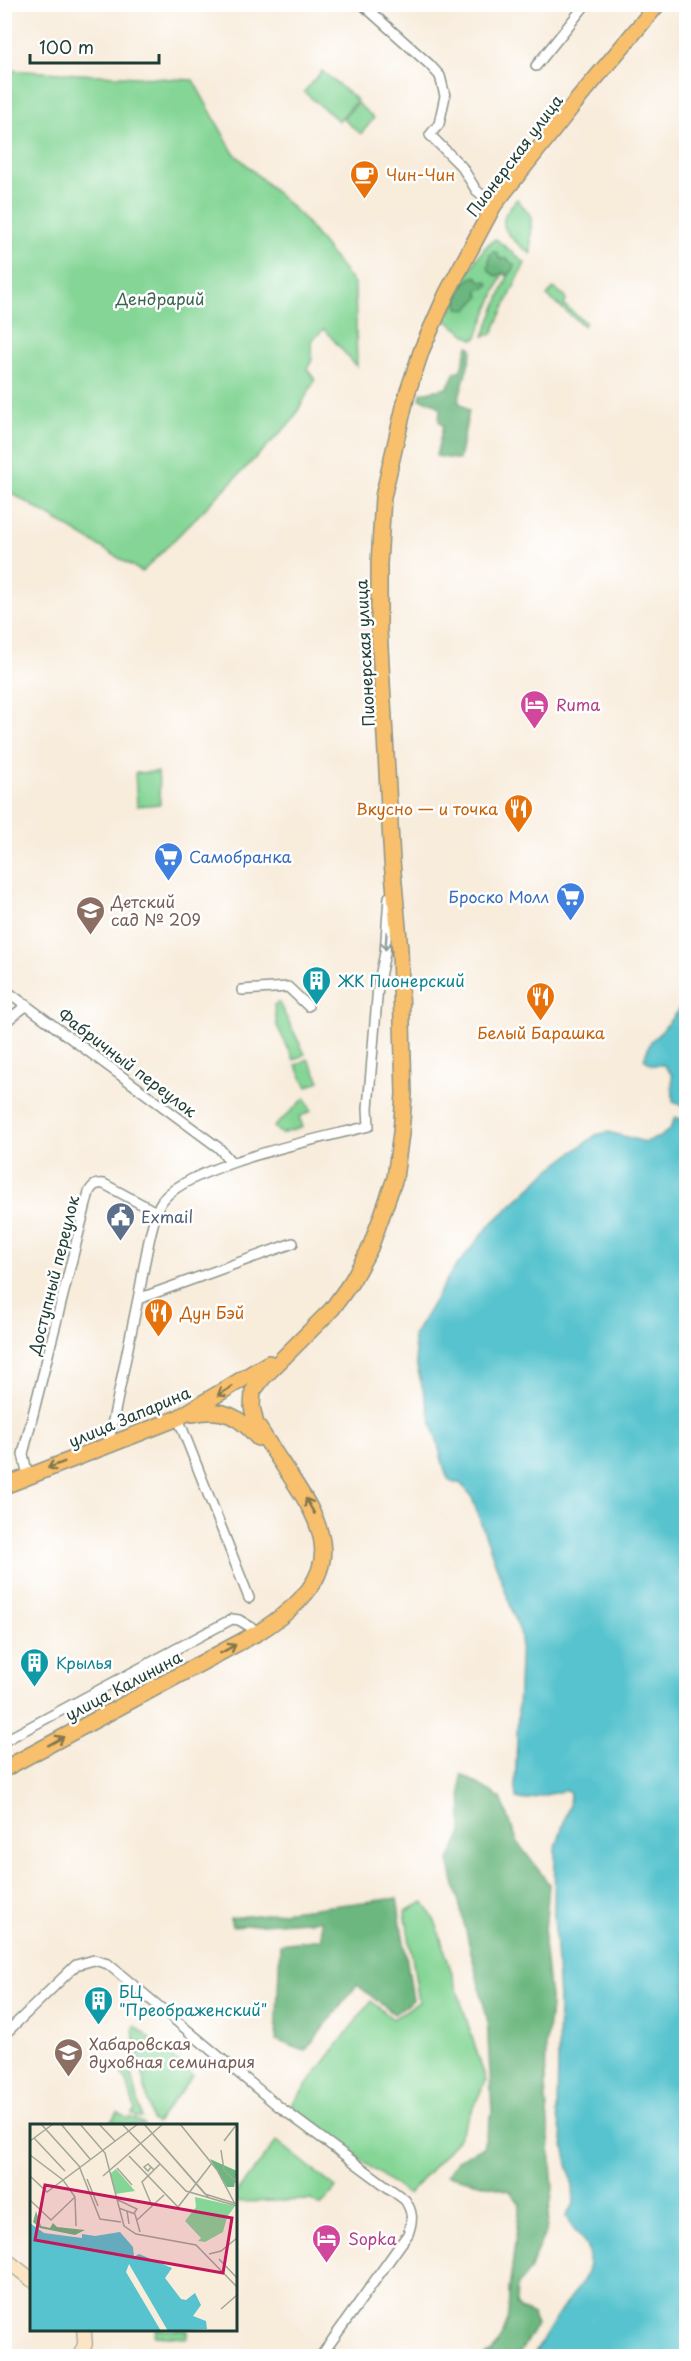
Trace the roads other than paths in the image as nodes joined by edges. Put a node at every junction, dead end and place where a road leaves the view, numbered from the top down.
1 (362, 4) edge
2 (586, 4) edge
3 (658, 4) edge
4 (536, 66) dead end
5 (494, 205) junction
6 (392, 861) junction
7 (4, 989) edge
8 (242, 990) dead end
9 (27, 1005) junction
10 (308, 1006) dead end
11 (4, 1023) edge
12 (231, 1162) junction
13 (156, 1212) junction
14 (293, 1243) dead end
15 (138, 1299) junction
16 (292, 1349) junction
17 (178, 1418) junction
18 (108, 1445) junction
19 (282, 1465) junction
20 (28, 1476) junction
21 (4, 1486) edge
22 (249, 1599) dead end
23 (259, 1632) junction
24 (4, 1741) edge
25 (4, 1769) edge
26 (4, 2035) edge
27 (4, 2258) edge
28 (30, 2278) edge
29 (84, 2331) edge
30 (80, 2356) edge
31 (321, 2356) edge

1 - 5 street
2 - 4 street
3 - 5 main road, Пионерская улица
5 - 6 main road, Пионерская улица
6 -> 12 street
6 - 16 main road, Пионерская улица
7 - 9 street, Фабричный переулок
8 - 10 street
9 - 11 street
9 - 12 street, Фабричный переулок
12 - 13 street
13 - 15 street
13 - 20 street, Доступный переулок
14 - 15 street
15 - 18 street
16 -> 17 main road, улица Запарина
16 - 19 main road
17 - 18 main road, улица Запарина
17 - 19 main road
17 - 22 street
18 -> 20 main road, улица Запарина
23 -> 19 main road, улица Калинина
20 - 21 main road, улица Запарина
23 - 24 street, улица Калинина
25 -> 23 main road, улица Калинина
26 - 31 street
27 - 28 main road
29 - 30 main road

